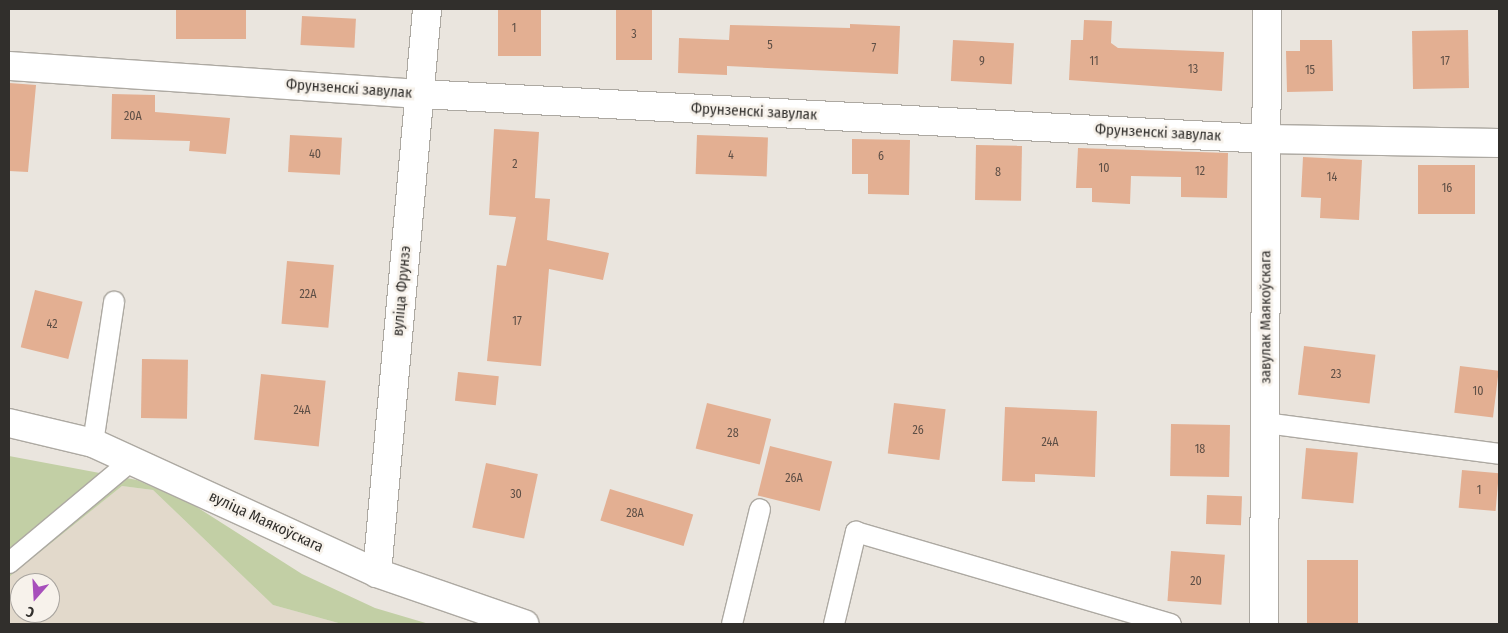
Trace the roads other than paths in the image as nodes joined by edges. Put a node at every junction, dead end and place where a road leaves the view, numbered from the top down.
1 (427, 9) edge
2 (1267, 9) edge
3 (9, 66) edge
4 (420, 94) junction
5 (1266, 139) junction
6 (1499, 143) edge
7 (114, 302) dead end
8 (9, 423) edge
9 (1265, 423) junction
10 (93, 443) junction
11 (1499, 454) edge
12 (131, 461) junction
13 (760, 509) dead end
14 (9, 562) edge
15 (377, 573) junction
16 (524, 624) edge
17 (732, 624) edge
18 (834, 624) edge
19 (1172, 624) edge
20 (1264, 624) edge

1 - 4 street, вуліца Фрунзэ
2 - 5 street, завулак Маякоўскага
3 - 4 street, Фрунзенскі завулак
4 - 5 street, Фрунзенскі завулак
4 - 15 street, вуліца Фрунзэ
5 - 6 street, Фрунзенскі завулак
5 - 9 street, завулак Маякоўскага
7 - 10 lane
8 - 10 street, вуліца Маякоўскага
9 - 11 lane
9 - 20 street, завулак Маякоўскага
10 - 12 street, вуліца Маякоўскага
12 - 14 lane
12 - 15 street, вуліца Маякоўскага
13 - 17 lane
15 - 16 street, вуліца Маякоўскага
18 - 19 lane

